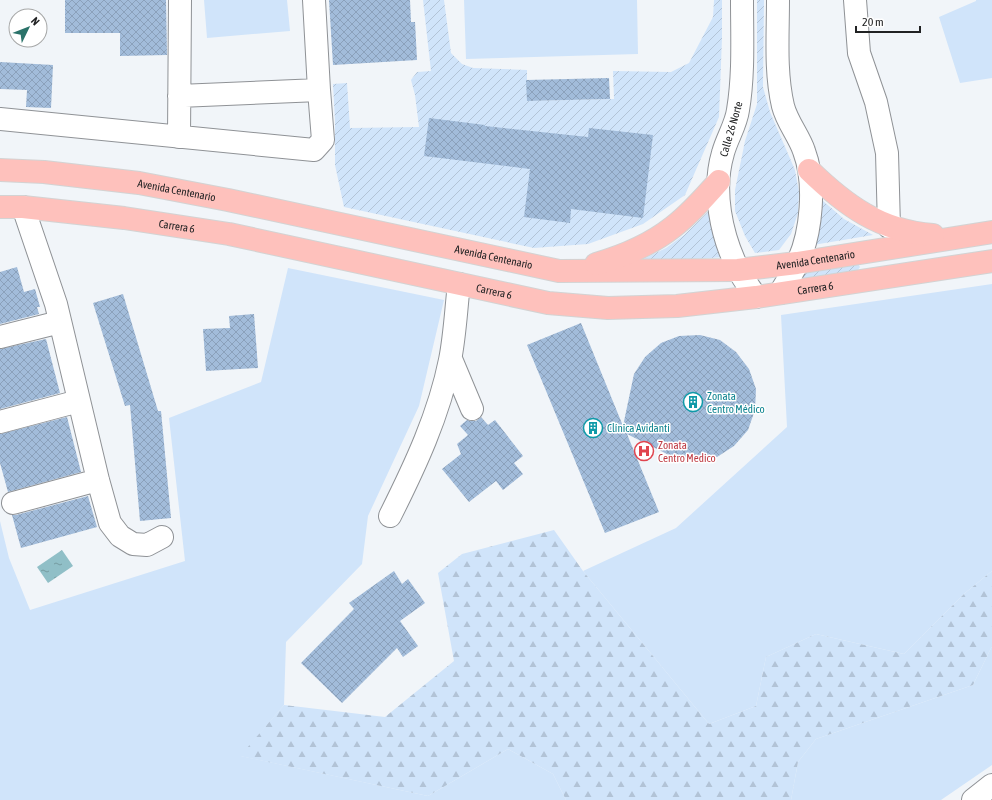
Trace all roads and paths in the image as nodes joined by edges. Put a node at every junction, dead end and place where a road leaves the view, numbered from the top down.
1 (180, 0) edge
2 (314, 0) edge
3 (742, 0) edge
4 (778, 0) edge
5 (855, 0) edge
6 (318, 90) junction
7 (179, 96) junction
8 (0, 119) edge
9 (179, 137) junction
10 (0, 170) edge
11 (809, 170) junction
12 (719, 181) junction
13 (0, 207) edge
14 (23, 207) junction
15 (889, 227) junction
16 (992, 232) edge
17 (954, 237) junction
18 (992, 261) edge
19 (798, 263) junction
20 (738, 270) junction
21 (559, 271) junction
22 (459, 284) junction
23 (780, 293) junction
24 (756, 297) junction
25 (60, 322) junction
26 (0, 337) edge
27 (451, 359) junction
28 (79, 401) junction
29 (472, 409) dead end
30 (0, 422) edge
31 (98, 480) junction
32 (13, 503) dead end
33 (390, 516) dead end
34 (162, 537) dead end
35 (992, 785) edge
36 (973, 800) edge

1 - 7 street
2 - 6 street
3 - 12 street, Calle 26 Norte
4 - 11 street
5 - 15 street
6 - 7 street
6 - 9 street
7 - 9 street
8 - 9 street
10 - 21 main road, Avenida Centenario
11 - 15 main road
11 - 19 street
12 - 20 street, Calle 26 Norte
12 - 21 main road
13 - 14 main road, Carrera 6
14 - 22 main road, Carrera 6
14 - 25 street
15 - 17 main road
16 - 17 main road, Avenida Centenario
17 - 19 main road, Avenida Centenario
18 - 23 main road, Carrera 6
19 - 20 main road, Avenida Centenario
19 - 23 street
20 - 21 main road, Avenida Centenario
20 - 24 street, Calle 26 Norte
22 - 24 main road, Carrera 6
22 - 27 street
23 - 24 main road, Carrera 6
25 - 26 street
25 - 28 street
27 - 29 street
27 - 33 street
28 - 30 street
28 - 31 street
31 - 32 street
31 - 34 street
35 - 36 street

